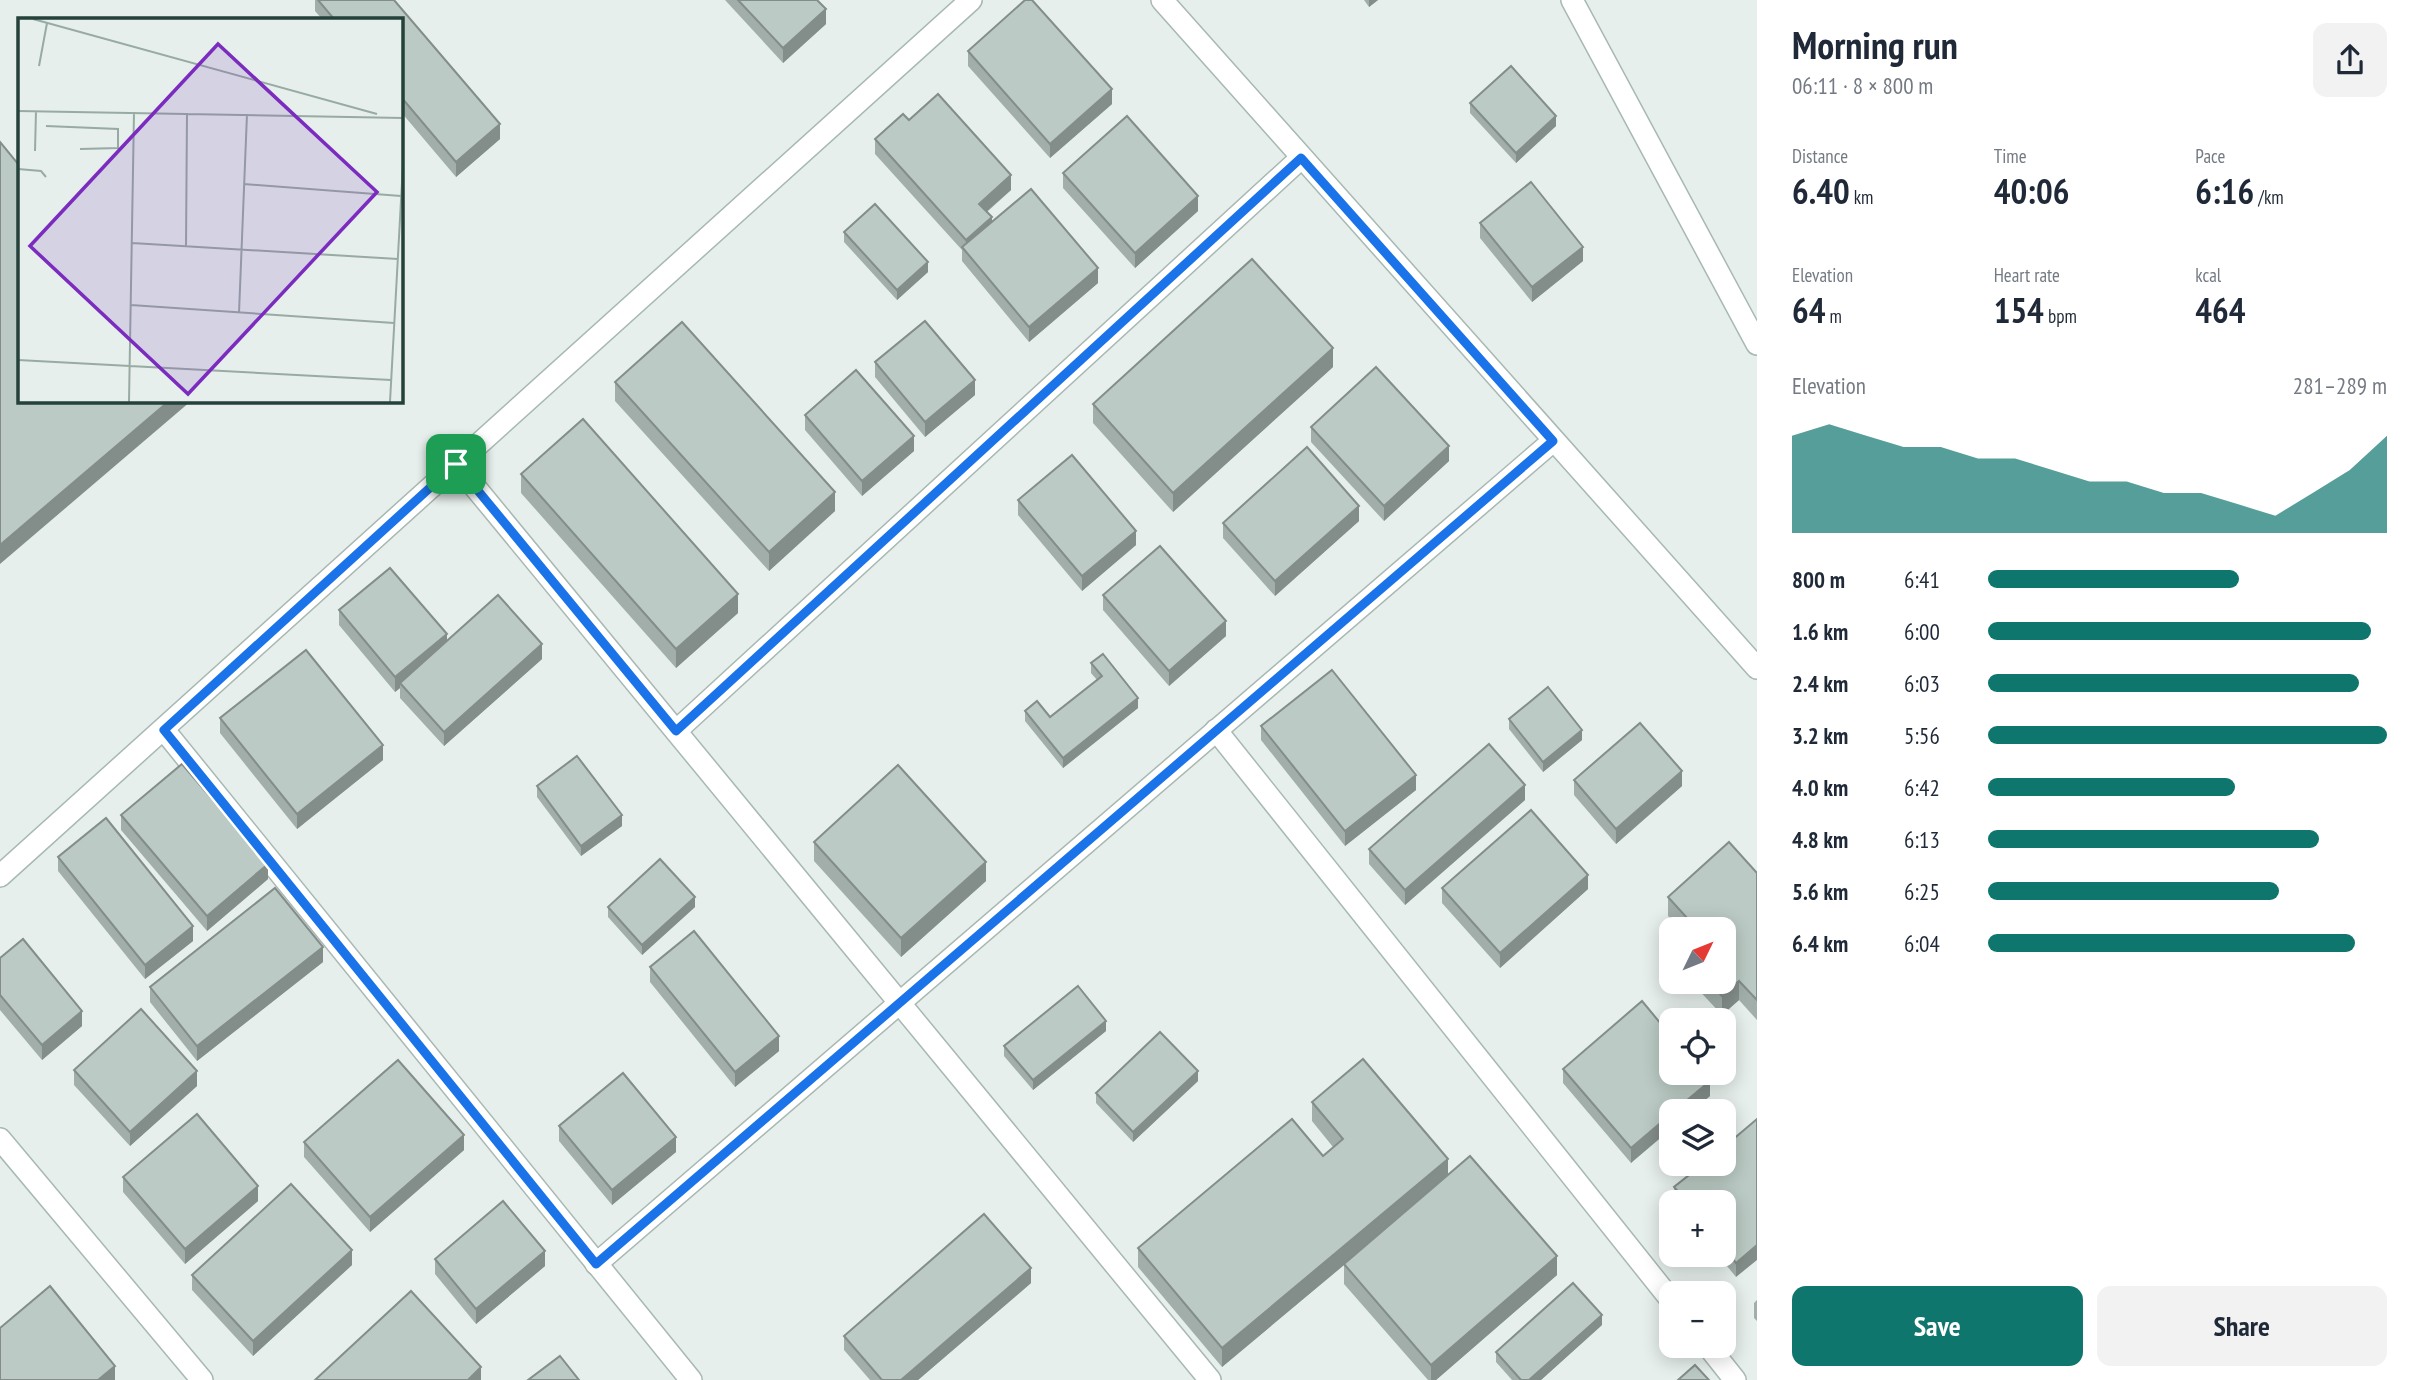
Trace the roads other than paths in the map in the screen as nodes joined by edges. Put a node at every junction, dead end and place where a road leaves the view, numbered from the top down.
1 (971, 0) edge
2 (1161, 0) edge
3 (1573, 0) edge
4 (1301, 158) junction
5 (1757, 344) edge
6 (1553, 441) junction
7 (456, 464) junction
8 (1757, 668) edge
9 (164, 730) junction
10 (1216, 730) junction
11 (676, 731) junction
12 (0, 876) edge
13 (900, 1003) junction
14 (0, 1139) edge
15 (596, 1264) junction
16 (1659, 1285) edge
17 (1718, 1358) edge
18 (202, 1380) edge
19 (691, 1380) edge
20 (1210, 1380) edge
21 (1735, 1380) edge

1 - 7 street
2 - 4 street
3 - 5 street
4 - 6 street
4 - 11 street
6 - 8 street
6 - 10 street
7 - 9 street
7 - 11 street
9 - 12 street
9 - 15 street
10 - 13 street
10 - 16 street
11 - 13 street
13 - 15 street
13 - 20 street
14 - 18 street
15 - 19 street
17 - 21 street

